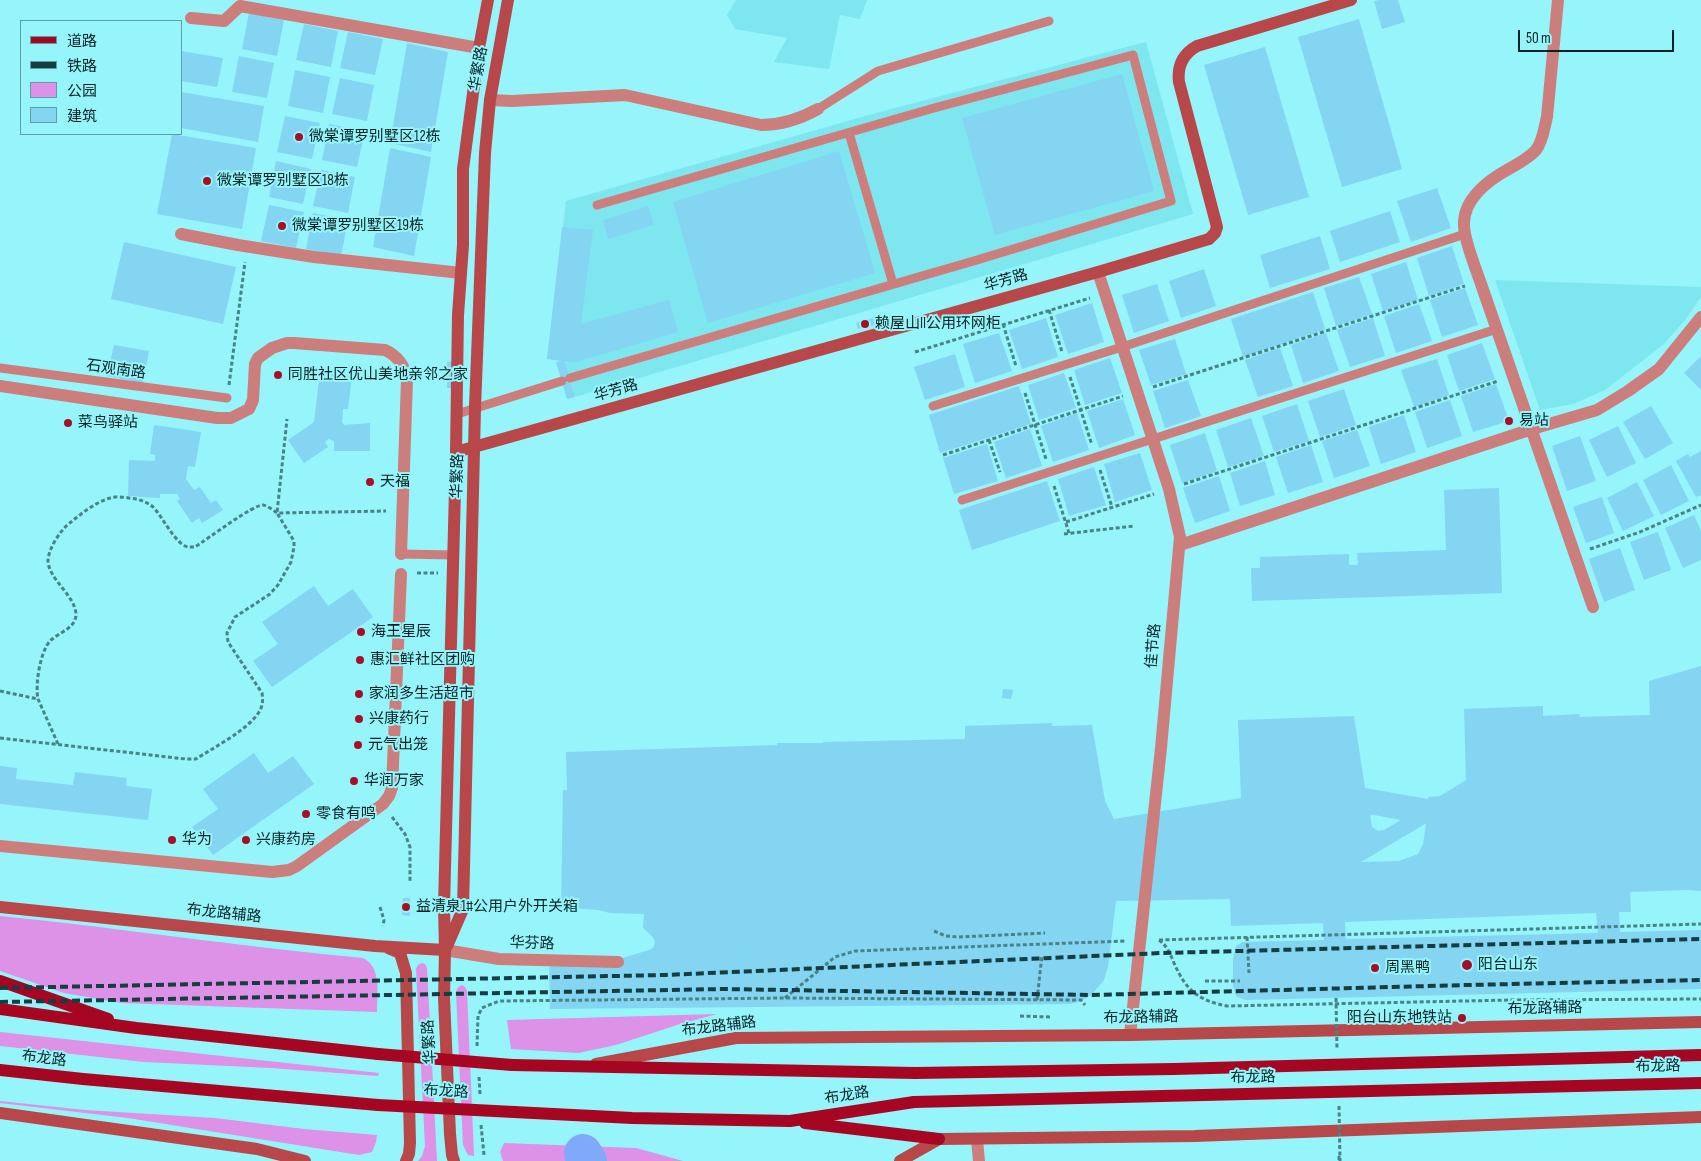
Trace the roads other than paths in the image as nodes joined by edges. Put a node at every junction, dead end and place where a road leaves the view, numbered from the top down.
1 (488, 0) edge
2 (508, 0) edge
3 (1351, 0) edge
4 (1558, 0) edge
5 (191, 18) dead end
6 (1049, 21) dead end
7 (479, 48) junction
8 (490, 100) junction
9 (818, 109) joint
10 (850, 133) junction
11 (597, 205) dead end
12 (181, 234) dead end
13 (1465, 234) junction
14 (461, 272) junction
15 (1098, 272) junction
16 (893, 284) junction
17 (1701, 317) edge
18 (1497, 329) junction
19 (1122, 346) junction
20 (0, 368) edge
21 (0, 386) edge
22 (227, 398) road end
23 (933, 406) dead end
24 (475, 408) junction
25 (457, 414) junction
26 (1532, 430) junction
27 (1152, 440) junction
28 (475, 447) junction
29 (456, 452) junction
30 (962, 500) dead end
31 (1180, 544) junction
32 (401, 554) joint
33 (453, 555) junction
34 (401, 574) road end
35 (1593, 607) dead end
36 (0, 846) edge
37 (0, 907) edge
38 (383, 946) junction
39 (445, 950) junction
40 (618, 962) dead end
41 (0, 981) edge
42 (0, 1009) edge
43 (1701, 1022) edge
44 (136, 1028) junction
45 (1130, 1034) junction
46 (1701, 1055) edge
47 (583, 1067) junction
48 (0, 1070) edge
49 (1701, 1083) edge
50 (4, 1114) edge
51 (1701, 1117) edge
52 (790, 1121) junction
53 (939, 1140) junction
54 (977, 1140) junction
55 (304, 1161) edge
56 (406, 1161) edge
57 (454, 1161) edge
58 (900, 1161) edge
59 (979, 1161) edge

1 - 7 main road, 华繁路
2 - 8 main road, 华繁路
3 - 15 main road, 华芳路
4 - 13 street
5 - 7 street
6 - 9 lane
7 - 14 main road, 华繁路
8 - 9 street
8 - 24 main road, 华繁路
10 - 11 lane
10 - 16 lane
10 - 16 lane
12 - 14 street
13 - 18 street
13 - 19 lane
14 - 25 main road, 华繁路
15 - 19 street, 佳节路
15 - 28 main road, 华芳路
16 - 24 lane
17 - 26 street
18 - 26 street
18 - 27 lane
19 - 23 lane
19 - 27 street, 佳节路
20 - 22 lane, 石观南路
21 - 32 street
24 - 25 lane
24 - 28 main road, 华繁路
25 - 29 main road, 华繁路
26 - 31 street
26 - 35 street
27 - 30 lane
27 - 31 street, 佳节路
28 - 29 main road, 华芳路
28 - 39 main road, 华繁路
29 - 33 main road, 华繁路
31 - 45 street, 佳节路
32 - 33 lane
33 - 39 main road, 华繁路
34 - 36 street
37 - 38 main road, 布龙路辅路
38 - 39 main road, 布龙路辅路
38 - 56 main road
39 - 40 street, 华芬路
39 - 57 main road, 华繁路
41 - 44 main road
42 - 44 main road, 布龙路
43 - 45 main road, 布龙路辅路
44 - 47 main road, 布龙路, bridge
45 - 47 main road, 布龙路辅路
46 - 47 main road, 布龙路, bridge
48 - 52 main road, 布龙路, bridge
49 - 52 main road, 布龙路, bridge
50 - 55 main road
51 - 54 main road
52 - 53 main road
53 - 54 main road
53 - 58 main road
54 - 59 street

